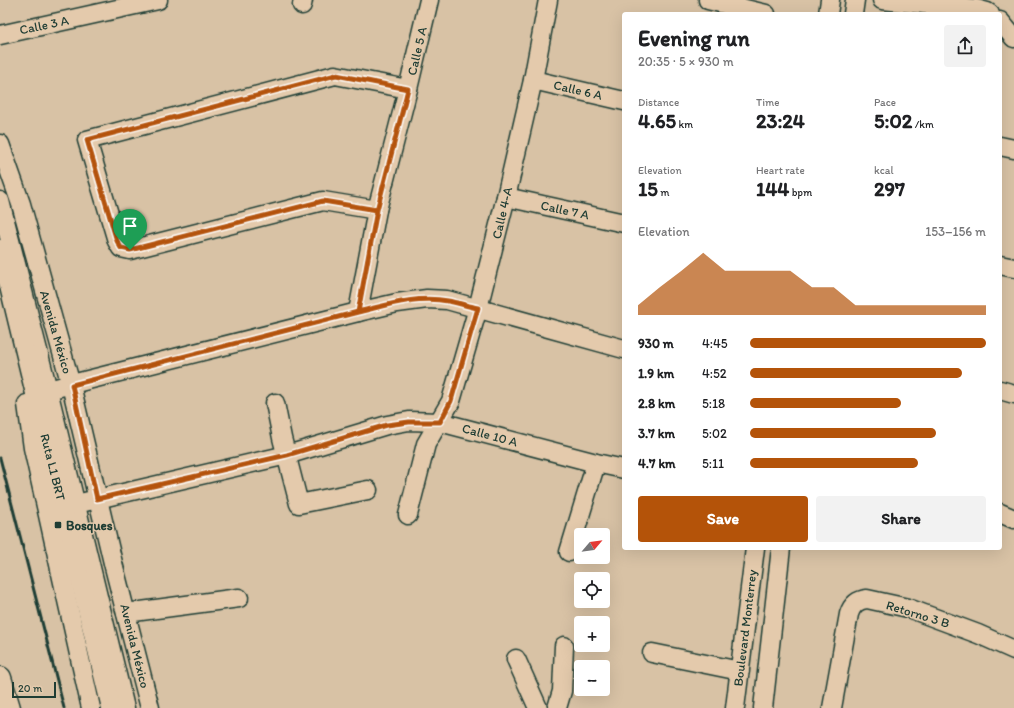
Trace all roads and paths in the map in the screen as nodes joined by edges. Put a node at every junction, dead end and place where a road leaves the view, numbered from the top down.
1 (158, 0) edge
2 (429, 0) edge
3 (548, 0) edge
4 (708, 0) edge
5 (830, 0) edge
6 (855, 0) edge
7 (882, 0) edge
8 (758, 12) edge
9 (828, 12) edge
10 (853, 12) edge
11 (983, 12) edge
12 (0, 35) edge
13 (533, 80) junction
14 (408, 89) junction
15 (622, 101) edge
16 (0, 144) edge
17 (1002, 146) edge
18 (1014, 148) edge
19 (506, 197) junction
20 (0, 200) edge
21 (377, 210) junction
22 (622, 223) edge
23 (0, 249) edge
24 (1002, 265) edge
25 (1014, 268) edge
26 (0, 286) edge
27 (478, 308) junction
28 (358, 312) junction
29 (622, 348) edge
30 (72, 385) junction
31 (48, 390) junction
32 (1002, 391) edge
33 (1014, 394) edge
34 (275, 403) dead end
35 (440, 422) junction
36 (287, 455) junction
37 (596, 463) junction
38 (622, 469) edge
39 (368, 490) dead end
40 (97, 499) junction
41 (76, 504) junction
42 (1002, 514) edge
43 (408, 515) dead end
44 (1014, 519) edge
45 (755, 550) edge
46 (781, 550) edge
47 (569, 552) dead end
48 (239, 598) dead end
49 (126, 613) junction
50 (564, 646) dead end
51 (1014, 650) edge
52 (652, 653) dead end
53 (516, 660) dead end
54 (740, 671) junction
55 (0, 678) edge
56 (9, 708) edge
57 (91, 708) edge
58 (110, 708) edge
59 (125, 708) edge
60 (150, 708) edge
61 (538, 708) edge
62 (557, 708) edge
63 (735, 708) edge
64 (763, 708) edge
65 (832, 708) edge

1 - 12 street, Calle 3 A
2 - 14 street, Calle 5 A
3 - 13 street, Calle 4-A
4 - 8 street
5 - 9 street
6 - 10 street
7 - 11 street
13 - 15 street, Calle 6 A
13 - 19 street, Calle 4-A
14 - 21 street, Calle 5 A
14 - 21 street
16 - 30 street, Avenida México
17 - 18 street
19 - 22 street, Calle 7 A
19 - 27 street, Calle 4-A
20 - 31 street, Avenida México
21 - 28 street, Calle 5 A
23 - 58 street, Ruta L1 BRT
24 - 25 street
26 - 57 street, Ruta L1 BRT
27 - 28 street
27 - 29 street
27 - 35 street, Calle 4-A
28 - 30 street
30 - 31 street
30 - 40 street, Avenida México
31 - 41 street, Avenida México
32 - 33 street
34 - 36 street
35 - 36 street, Calle 10 A
35 - 37 street, Calle 10 A
35 - 43 street, Calle 4-A
36 - 39 street
36 - 40 street, Calle 10 A
37 - 38 street, Calle 10 A
37 - 47 street
40 - 41 street, Calle 10 A
40 - 49 street, Avenida México
41 - 59 street, Avenida México
42 - 44 street
45 - 54 street, Boulevard Monterrey
46 - 64 street, Boulevard Monterrey
48 - 49 street
49 - 60 street, Avenida México
50 - 62 street
51 - 65 street, Retorno 3 B
52 - 54 street
53 - 61 street
54 - 63 street, Boulevard Monterrey
55 - 56 main road

